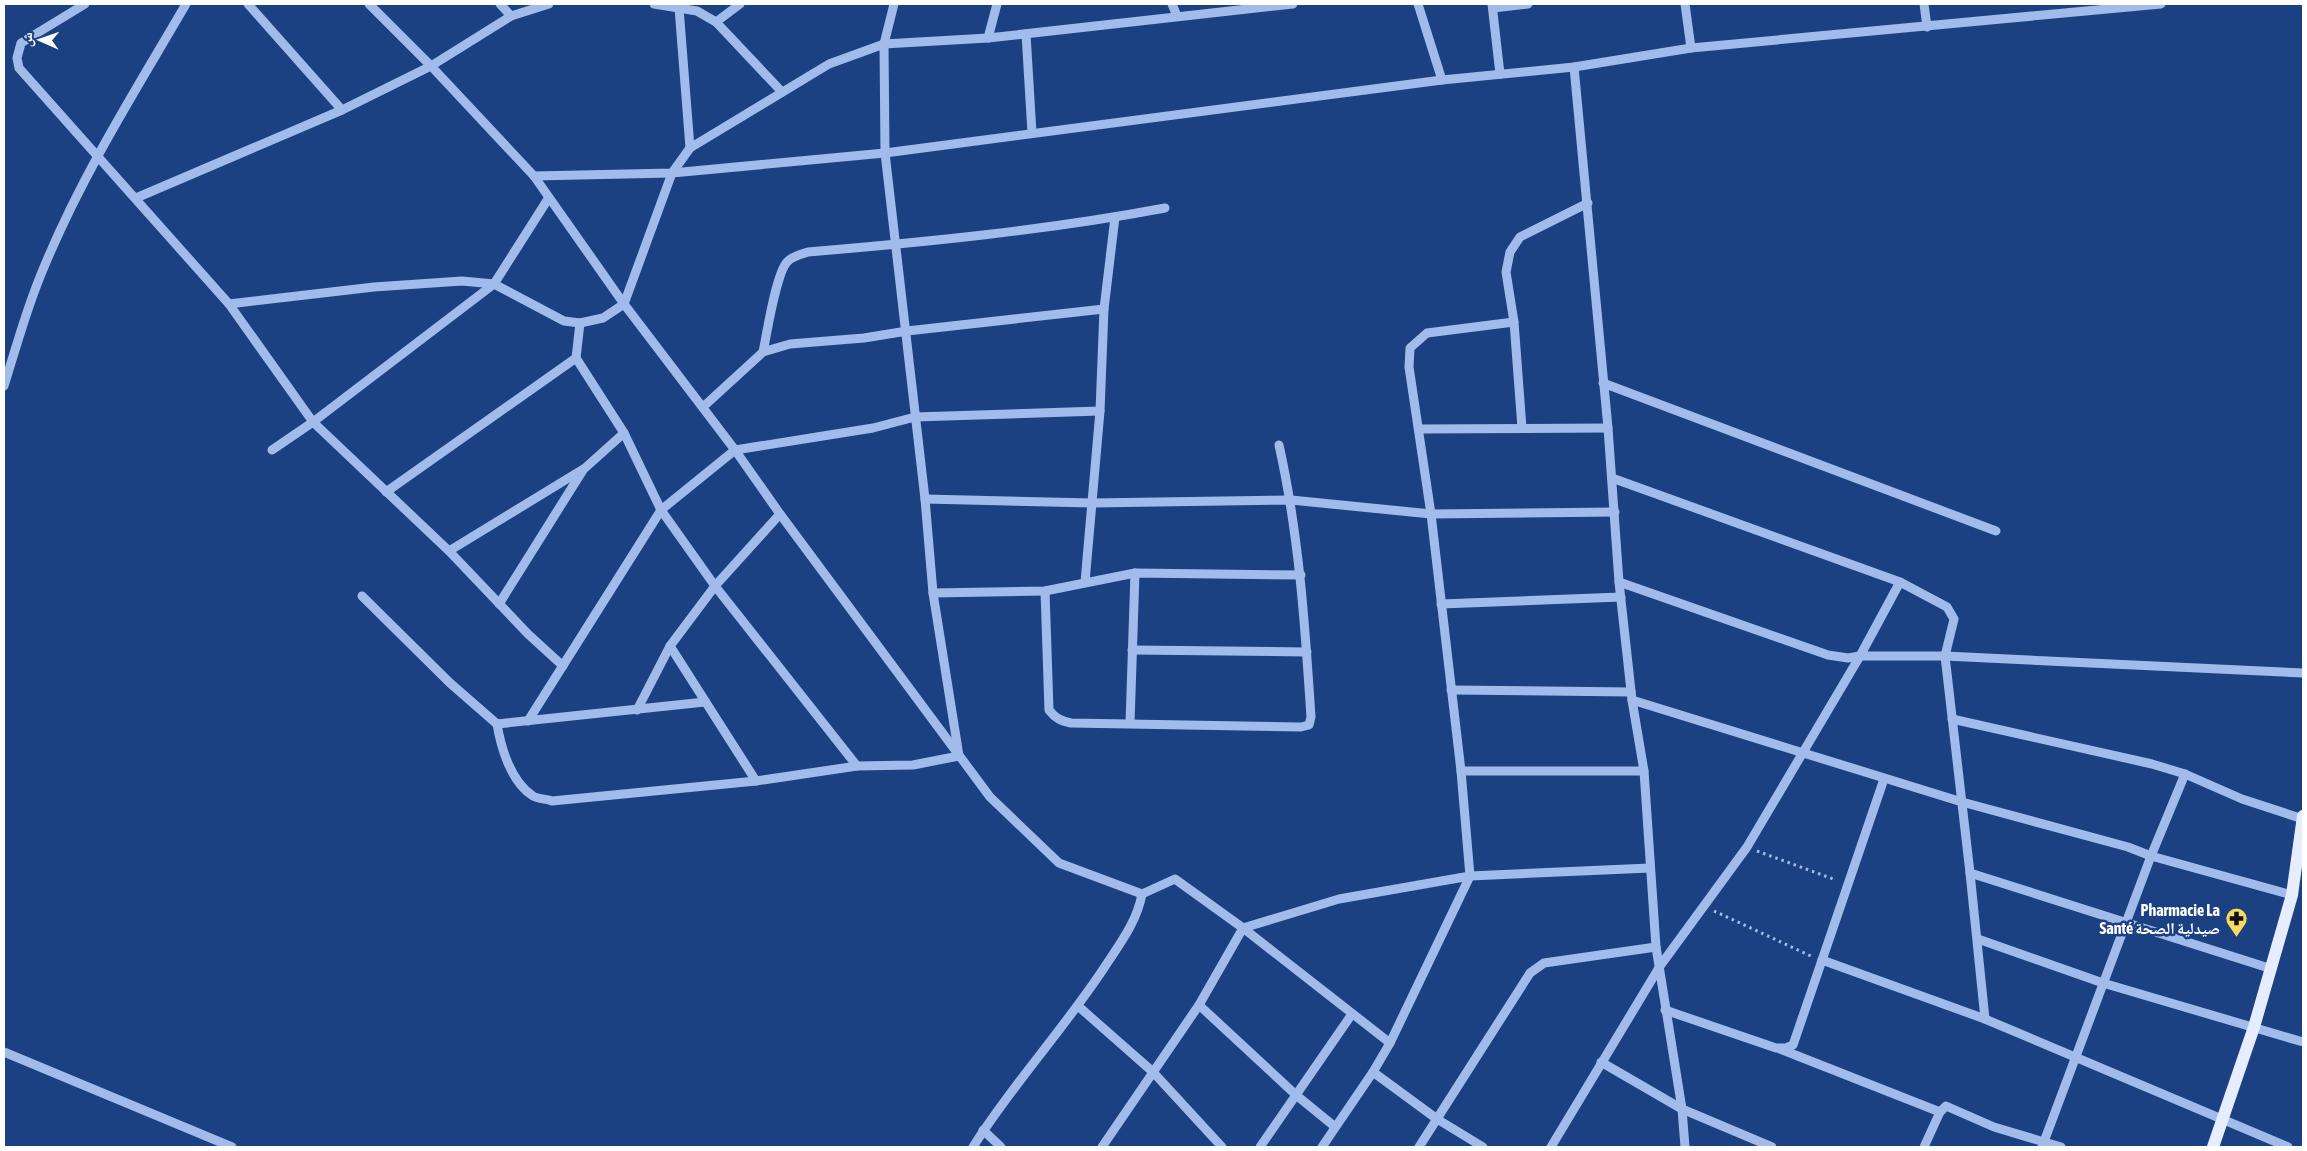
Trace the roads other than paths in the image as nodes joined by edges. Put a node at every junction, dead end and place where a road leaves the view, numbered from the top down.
1 (85, 4) edge
2 (186, 4) edge
3 (248, 4) edge
4 (370, 4) edge
5 (500, 4) edge
6 (512, 4) edge
7 (549, 4) edge
8 (654, 4) edge
9 (740, 4) edge
10 (894, 4) edge
11 (996, 4) edge
12 (1172, 4) edge
13 (1293, 4) edge
14 (1418, 4) edge
15 (1528, 4) edge
16 (1685, 4) edge
17 (1924, 4) edge
18 (2161, 4) edge
19 (1492, 6) edge
20 (679, 8) junction
21 (511, 16) junction
22 (1177, 16) junction
23 (716, 22) junction
24 (1927, 27) junction
25 (1026, 34) junction
26 (988, 38) junction
27 (884, 44) junction
28 (1691, 48) junction
29 (431, 66) junction
30 (1574, 67) junction
31 (1500, 74) junction
32 (1442, 80) junction
33 (782, 92) junction
34 (342, 110) junction
35 (1032, 133) junction
36 (690, 148) junction
37 (885, 152) junction
38 (97, 155) junction
39 (672, 173) junction
40 (534, 176) junction
41 (136, 198) junction
42 (548, 199) junction
43 (1588, 203) junction
44 (1165, 208) dead end
45 (1115, 217) junction
46 (895, 245) junction
47 (494, 284) junction
48 (229, 304) junction
49 (624, 304) junction
50 (1104, 309) junction
51 (1514, 322) junction
52 (580, 323) junction
53 (907, 331) junction
54 (763, 352) junction
55 (576, 358) junction
56 (1603, 383) junction
57 (4, 386) edge
58 (703, 407) junction
59 (1100, 412) junction
60 (915, 417) junction
61 (314, 422) junction
62 (1522, 428) junction
63 (1608, 428) junction
64 (1419, 429) junction
65 (624, 433) junction
66 (1280, 445) dead end
67 (272, 450) dead end
68 (735, 450) junction
69 (584, 468) junction
70 (1612, 478) junction
71 (386, 492) junction
72 (926, 499) junction
73 (1292, 500) junction
74 (1092, 503) junction
75 (661, 510) junction
76 (1615, 512) junction
77 (780, 514) junction
78 (1431, 514) junction
79 (1996, 531) dead end
80 (448, 551) junction
81 (1135, 573) junction
82 (1301, 575) junction
83 (1085, 582) junction
84 (1619, 582) junction
85 (1900, 582) junction
86 (715, 586) junction
87 (1045, 591) junction
88 (934, 593) junction
89 (362, 596) dead end
90 (1621, 597) junction
91 (499, 604) junction
92 (1441, 604) junction
93 (670, 646) junction
94 (1132, 650) junction
95 (1307, 652) junction
96 (1860, 656) junction
97 (1945, 656) junction
98 (563, 666) junction
99 (2303, 674) edge
100 (1451, 690) junction
101 (1631, 696) junction
102 (705, 702) junction
103 (636, 710) junction
104 (1952, 719) junction
105 (528, 721) junction
106 (1130, 723) junction
107 (497, 724) junction
108 (1801, 754) junction
109 (960, 756) junction
110 (857, 766) junction
111 (1461, 771) junction
112 (1644, 771) junction
113 (2185, 774) junction
114 (1884, 779) junction
115 (756, 781) junction
116 (1962, 802) junction
117 (2303, 818) edge
118 (2151, 856) junction
119 (1650, 868) junction
120 (1970, 873) junction
121 (1470, 876) junction
122 (1142, 894) junction
123 (2292, 896) junction
124 (2127, 923) junction
125 (1243, 928) junction
126 (1978, 939) junction
127 (1656, 947) junction
128 (1822, 960) junction
129 (1660, 966) junction
130 (2272, 969) junction
131 (2103, 983) junction
132 (1199, 1004) junction
133 (1078, 1006) junction
134 (1665, 1010) junction
135 (1352, 1014) junction
136 (1985, 1019) junction
137 (2254, 1027) junction
138 (1390, 1042) junction
139 (2303, 1042) edge
140 (1776, 1048) junction
141 (4, 1052) edge
142 (2075, 1059) junction
143 (1600, 1062) junction
144 (1153, 1072) junction
145 (1373, 1072) junction
146 (1296, 1094) junction
147 (1682, 1109) junction
148 (1940, 1112) junction
149 (1437, 1119) junction
150 (2223, 1120) junction
151 (1334, 1126) junction
152 (984, 1130) junction
153 (2043, 1144) edge
154 (232, 1147) edge
155 (973, 1147) edge
156 (1001, 1147) edge
157 (1102, 1147) edge
158 (1222, 1147) edge
159 (1260, 1147) edge
160 (1322, 1147) edge
161 (1419, 1147) edge
162 (1483, 1147) edge
163 (1551, 1147) edge
164 (1685, 1147) edge
165 (1772, 1147) edge
166 (1924, 1147) edge
167 (2061, 1147) edge
168 (2212, 1147) edge
169 (2288, 1147) edge

1 - 38 street
2 - 38 street
3 - 34 street
4 - 29 street
5 - 21 street
6 - 21 street
7 - 21 street
8 - 20 street
9 - 23 street
10 - 27 street
11 - 26 street
12 - 22 street
13 - 22 street
14 - 32 street
15 - 19 street
16 - 28 street
17 - 24 street
18 - 24 street
19 - 31 street
20 - 23 street
20 - 36 street
21 - 29 street
22 - 25 street
23 - 33 street
24 - 28 street
25 - 26 street
25 - 35 street
26 - 27 street
27 - 33 street
27 - 37 street
28 - 30 street
29 - 34 street
29 - 40 street
30 - 31 street
30 - 43 street
31 - 32 street
32 - 35 street
33 - 36 street
34 - 41 street
35 - 37 street
36 - 39 street
37 - 39 street
37 - 46 street
38 - 41 street
38 - 57 street
39 - 40 street
39 - 49 street
40 - 42 street
41 - 48 street
42 - 47 street
42 - 49 street
43 - 51 street
43 - 56 street
44 - 45 street
45 - 46 street
45 - 50 street
46 - 53 street
46 - 54 street
47 - 48 street
47 - 52 street
47 - 61 street
48 - 61 street
49 - 52 street
49 - 58 street
50 - 53 street
50 - 59 street
51 - 62 street
51 - 64 street
52 - 55 street
53 - 54 street
53 - 60 street
54 - 58 street
55 - 65 street
55 - 71 street
56 - 63 street
56 - 79 street
58 - 68 street
59 - 60 street
59 - 74 street
60 - 68 street
60 - 72 street
61 - 67 street
61 - 71 street
62 - 63 street
62 - 64 street
63 - 70 street
64 - 78 street
65 - 69 street
65 - 75 street
66 - 73 street
68 - 75 street
68 - 77 street
69 - 80 street
69 - 91 street
70 - 76 street
70 - 85 street
71 - 80 street
72 - 74 street
72 - 88 street
73 - 74 street
73 - 78 street
73 - 82 street
74 - 83 street
75 - 86 street
75 - 98 street
76 - 78 street
76 - 84 street
77 - 86 street
77 - 109 street
78 - 92 street
80 - 91 street
81 - 82 street
81 - 83 street
81 - 94 street
82 - 95 street
83 - 87 street
84 - 90 street
84 - 96 street
85 - 96 street
85 - 97 street
86 - 93 street
86 - 110 street
87 - 88 street
87 - 106 street
88 - 109 street
89 - 107 street
90 - 92 street
90 - 101 street
91 - 98 street
92 - 100 street
93 - 102 street
93 - 103 street
94 - 95 street
94 - 106 street
95 - 106 street
96 - 97 street
96 - 108 street
97 - 99 street
97 - 104 street
98 - 105 street
100 - 101 street
100 - 111 street
101 - 108 street
101 - 112 street
102 - 103 street
102 - 115 street
103 - 105 street
104 - 113 street
104 - 116 street
105 - 107 street
107 - 115 street
108 - 114 street
108 - 129 street
109 - 110 street
109 - 122 street
110 - 115 street
111 - 112 street
111 - 121 street
112 - 119 street
113 - 117 street
113 - 118 street
114 - 116 street
114 - 128 street
116 - 118 street
116 - 120 street
117 - 123 main road
118 - 123 street
118 - 124 street
119 - 121 street
119 - 127 street
120 - 124 street
120 - 126 street
121 - 125 street
121 - 138 street
122 - 125 street
122 - 133 street
123 - 130 main road
124 - 130 street
124 - 131 street
125 - 132 street
125 - 135 street
126 - 131 street
126 - 136 street
127 - 129 street
127 - 149 street
128 - 136 street
128 - 140 street
129 - 134 street
129 - 143 street
130 - 137 main road
131 - 137 street
131 - 142 street
132 - 144 street
132 - 146 street
133 - 144 street
133 - 152 street
134 - 140 street
134 - 147 street
135 - 138 street
135 - 146 street
136 - 142 street
137 - 139 street
137 - 150 main road
138 - 145 street
140 - 148 street
141 - 154 street
142 - 150 street
142 - 153 street
143 - 147 street
143 - 163 street
144 - 157 street
144 - 158 street
145 - 149 street
145 - 151 street
146 - 151 street
146 - 159 street
147 - 164 street
147 - 165 street
148 - 153 street
148 - 166 street
149 - 161 street
149 - 162 street
150 - 168 main road
150 - 169 street
151 - 160 street
152 - 155 street
152 - 156 street
153 - 167 street

